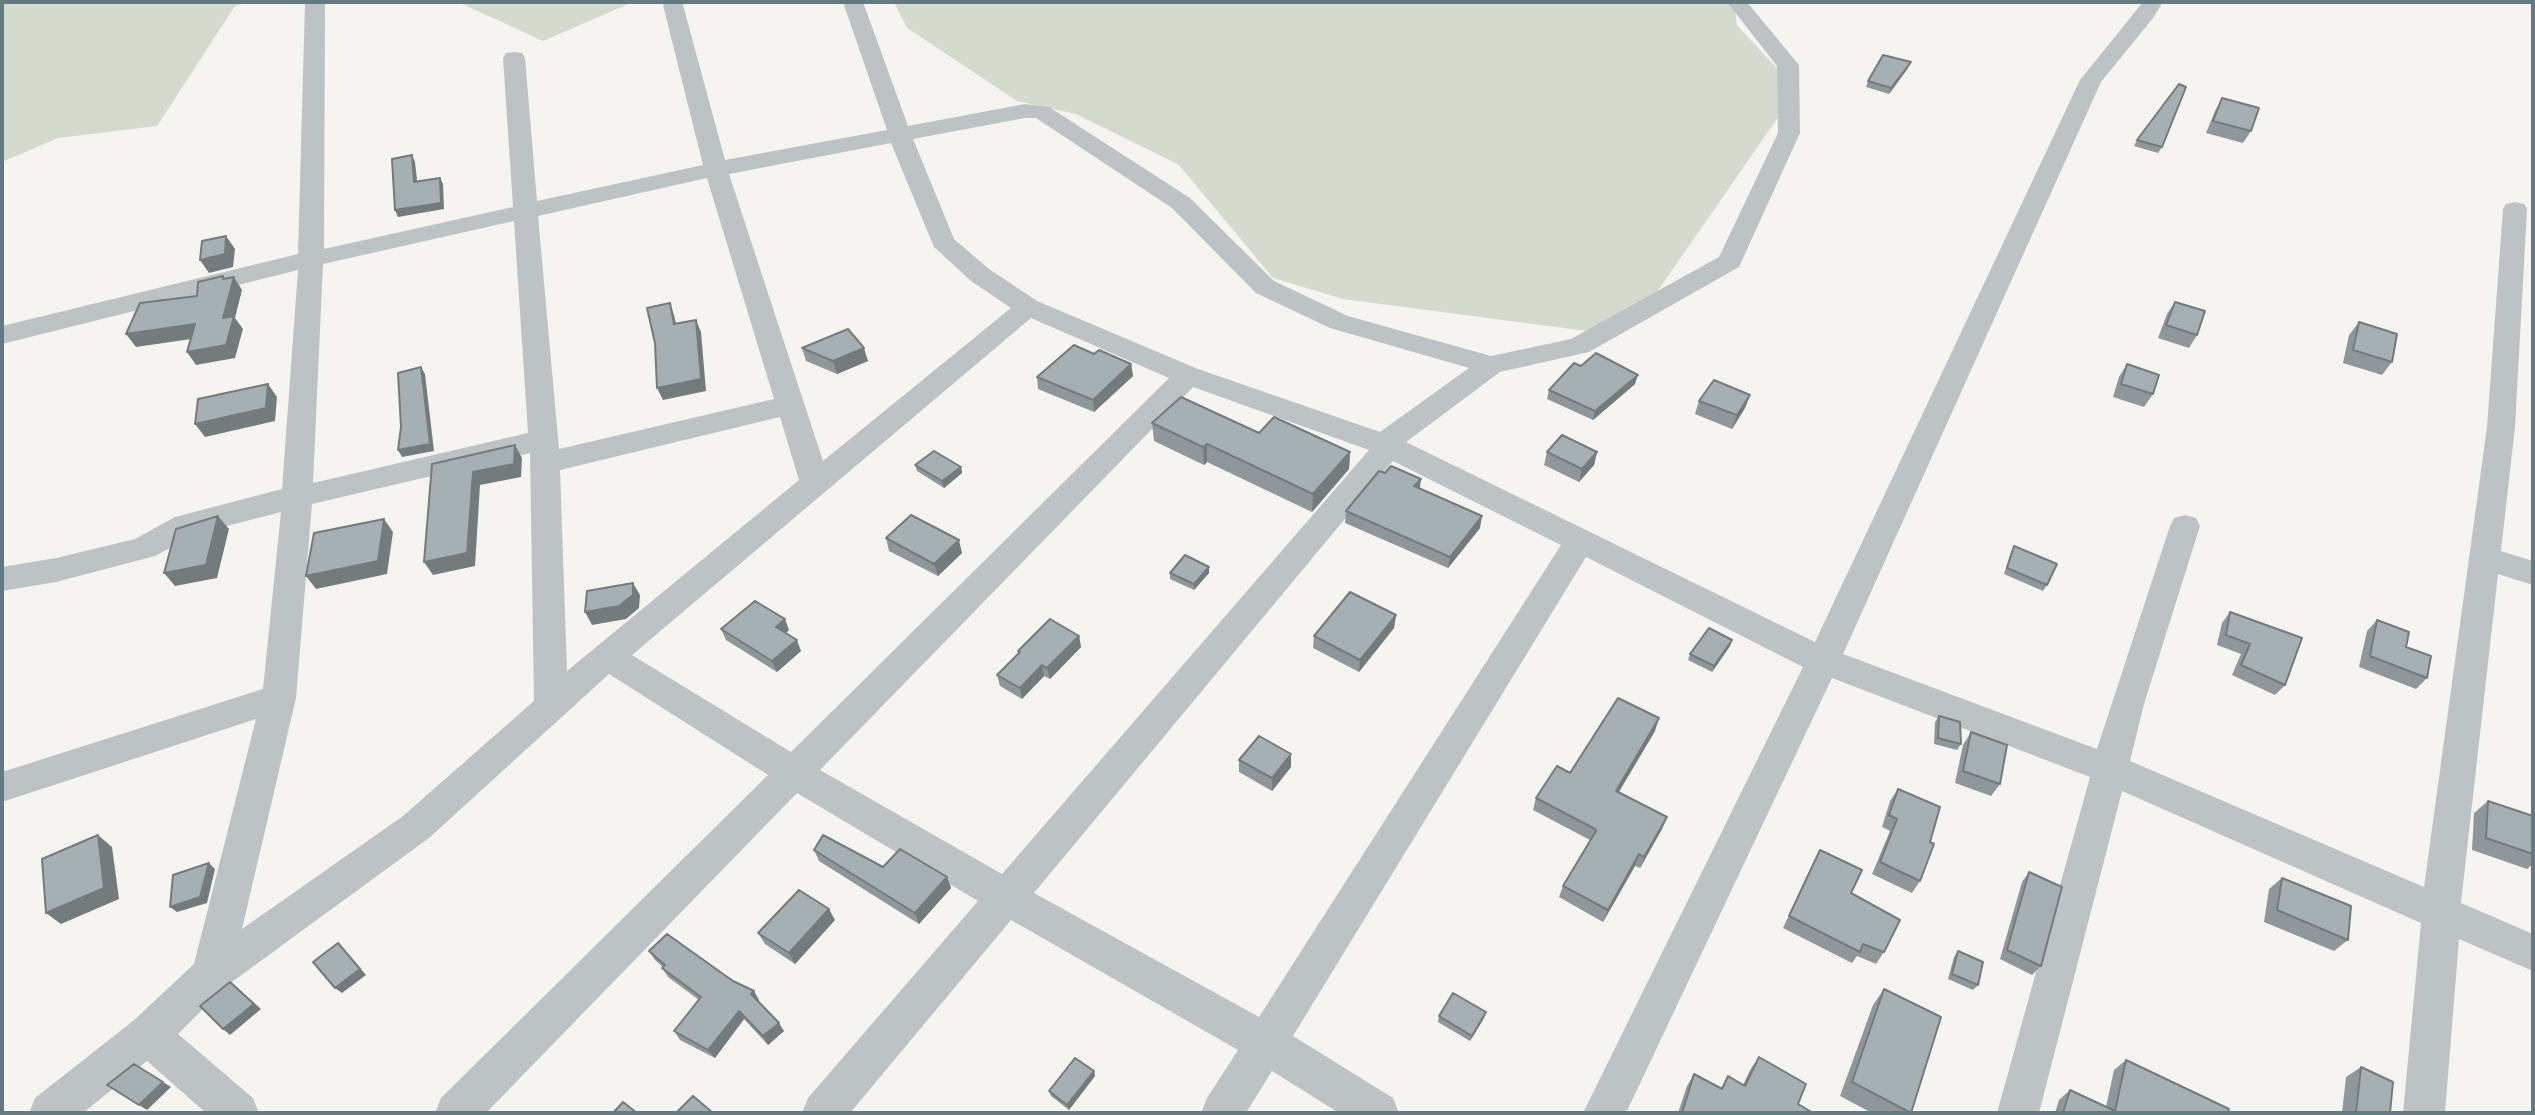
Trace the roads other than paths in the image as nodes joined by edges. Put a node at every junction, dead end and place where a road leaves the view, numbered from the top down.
1 (315, 2) edge
2 (675, 2) edge
3 (853, 2) edge
4 (1737, 2) edge
5 (2153, 2) edge
6 (514, 58) dead end
7 (899, 133) junction
8 (716, 169) junction
9 (2515, 209) dead end
10 (528, 211) junction
11 (311, 259) junction
12 (1028, 307) junction
13 (2, 335) edge
14 (1491, 365) junction
15 (1188, 375) junction
16 (790, 405) junction
17 (1387, 445) junction
18 (544, 452) junction
19 (815, 484) junction
20 (297, 499) junction
21 (2185, 526) dead end
22 (1580, 541) junction
23 (2484, 557) junction
24 (2533, 573) edge
25 (2, 579) edge
26 (607, 656) junction
27 (1823, 661) junction
28 (279, 698) junction
29 (551, 707) junction
30 (2110, 769) junction
31 (793, 772) junction
32 (2, 787) edge
33 (1006, 897) junction
34 (2441, 913) junction
35 (2533, 953) edge
36 (211, 974) junction
37 (148, 1035) junction
38 (1266, 1043) junction
39 (50, 1113) edge
40 (238, 1113) edge
41 (456, 1113) edge
42 (823, 1113) edge
43 (1222, 1113) edge
44 (1378, 1113) edge
45 (1604, 1113) edge
46 (2018, 1113) edge
47 (2424, 1113) edge

1 - 11 street
2 - 8 street
3 - 7 street
4 - 14 street
5 - 27 street
6 - 10 street
7 - 8 street
7 - 12 street
7 - 14 street
8 - 10 street
8 - 16 street
9 - 23 street
10 - 11 street
10 - 18 street
11 - 13 street
11 - 20 street
12 - 15 street
12 - 19 street
14 - 17 street
15 - 17 street
15 - 31 street
16 - 18 street
16 - 19 street
17 - 22 street
17 - 33 street
18 - 20 street
18 - 29 street
19 - 26 street
20 - 25 street
20 - 28 street
21 - 30 street
22 - 27 street
22 - 38 street
23 - 24 street
23 - 34 street
26 - 29 street
26 - 31 street
27 - 30 street
27 - 45 street
28 - 32 street
28 - 36 street
29 - 36 street
30 - 34 street
30 - 46 street
31 - 33 street
31 - 41 street
33 - 38 street
33 - 42 street
34 - 35 street
34 - 47 street
36 - 37 street
37 - 39 street
37 - 40 street
38 - 43 street
38 - 44 street

